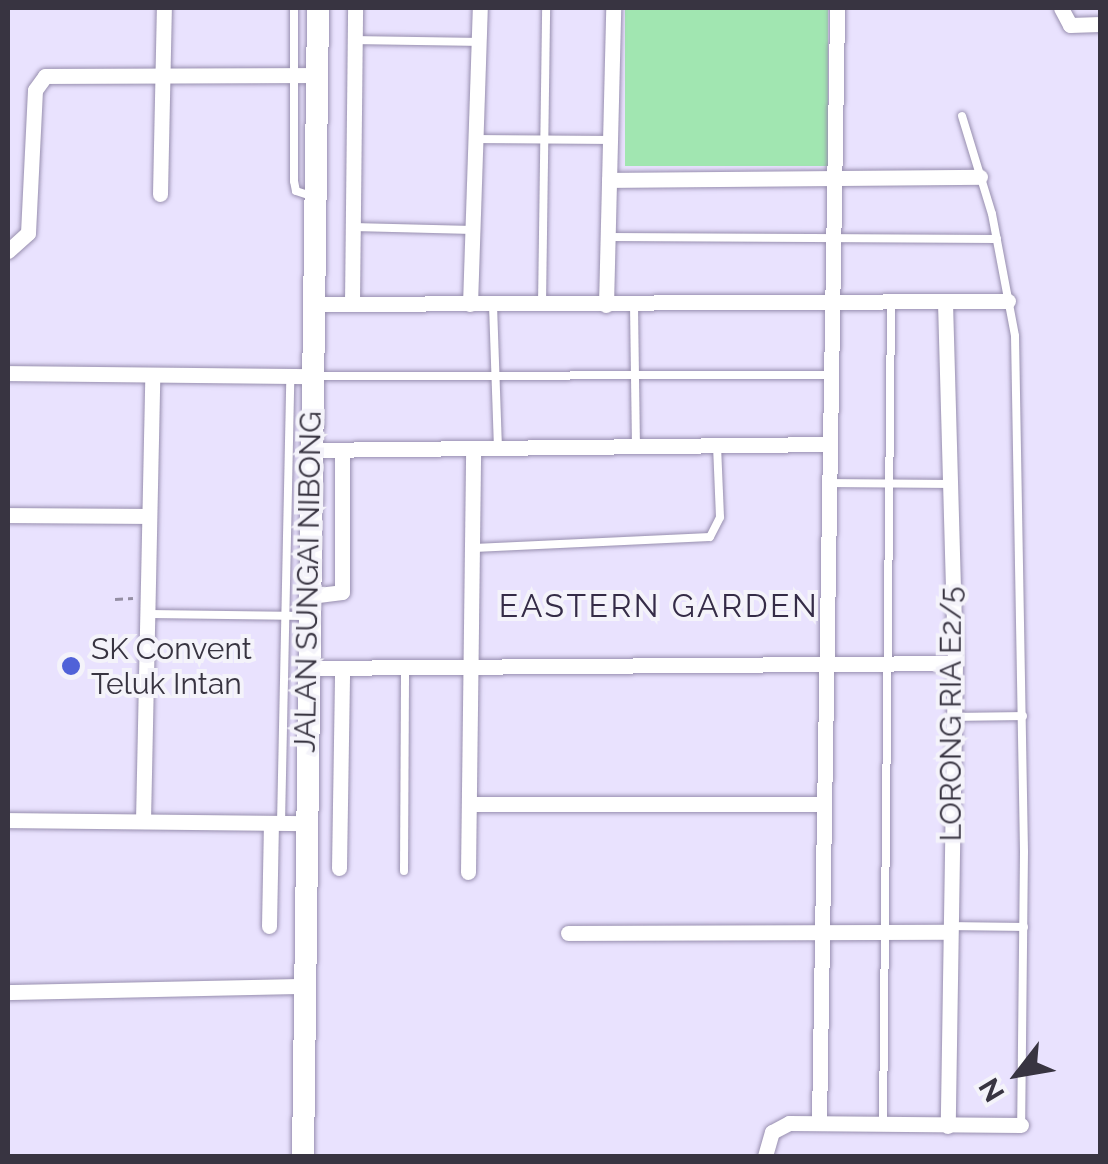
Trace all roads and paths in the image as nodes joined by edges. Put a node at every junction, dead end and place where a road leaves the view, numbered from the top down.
1 (164, 8) edge
2 (294, 8) edge
3 (318, 8) edge
4 (355, 8) edge
5 (480, 8) edge
6 (546, 8) edge
7 (613, 8) edge
8 (837, 8) edge
9 (1062, 8) edge
10 (1100, 24) edge
11 (355, 40) junction
12 (479, 42) junction
13 (162, 72) junction
14 (306, 76) junction
15 (962, 116) dead end
16 (476, 139) junction
17 (544, 140) junction
18 (610, 140) junction
19 (980, 176) junction
20 (834, 179) junction
21 (609, 180) junction
22 (160, 194) dead end
23 (353, 227) junction
24 (473, 230) junction
25 (833, 236) junction
26 (608, 237) junction
27 (997, 239) junction
28 (8, 251) edge
29 (1008, 300) junction
30 (830, 302) junction
31 (891, 302) junction
32 (944, 302) junction
33 (312, 304) junction
34 (352, 304) junction
35 (470, 304) junction
36 (493, 304) junction
37 (542, 305) junction
38 (634, 305) junction
39 (606, 306) junction
40 (8, 373) edge
41 (830, 375) junction
42 (152, 376) junction
43 (300, 376) junction
44 (496, 376) junction
45 (635, 376) junction
46 (829, 444) junction
47 (718, 446) junction
48 (636, 448) junction
49 (312, 450) junction
50 (342, 450) junction
51 (473, 450) junction
52 (498, 450) junction
53 (828, 483) junction
54 (891, 484) junction
55 (950, 484) junction
56 (8, 515) edge
57 (146, 516) junction
58 (474, 548) junction
59 (114, 599) dead end
60 (145, 606) junction
61 (302, 609) junction
62 (954, 663) junction
63 (891, 664) junction
64 (827, 665) junction
65 (308, 668) junction
66 (342, 669) junction
67 (405, 669) junction
68 (470, 669) junction
69 (1023, 716) junction
70 (953, 717) junction
71 (469, 804) junction
72 (823, 804) junction
73 (8, 820) edge
74 (143, 822) junction
75 (286, 823) junction
76 (339, 868) dead end
77 (404, 870) dead end
78 (468, 872) dead end
79 (269, 926) dead end
80 (1024, 927) junction
81 (949, 929) junction
82 (822, 932) junction
83 (888, 932) junction
84 (568, 934) dead end
85 (303, 986) junction
86 (8, 992) edge
87 (819, 1122) junction
88 (883, 1124) junction
89 (1021, 1125) joint
90 (948, 1126) junction
91 (303, 1156) edge
92 (766, 1156) edge

1 - 13 street
2 - 14 lane
3 - 14 street, JALAN SUNGAI NIBONG
4 - 11 street
5 - 12 street
6 - 17 lane
7 - 18 street
8 - 20 street
9 - 10 street
11 - 12 lane
11 - 23 street
12 - 16 street
13 - 14 street
13 - 22 street
13 - 28 street
14 - 33 street, JALAN SUNGAI NIBONG
15 - 19 lane
16 - 17 lane
16 - 24 street
17 - 18 lane
17 - 37 lane
18 - 21 street
19 - 20 street
19 - 27 lane
20 - 21 street
20 - 25 street
21 - 26 street
23 - 24 lane
23 - 34 street
24 - 35 street
25 - 26 lane
25 - 27 lane
25 - 30 street
26 - 39 street
27 - 29 lane
29 - 32 street
29 - 69 lane
30 - 31 street
30 - 38 street
30 - 41 street
31 - 32 street
31 - 54 lane
32 - 55 street, LORONG RIA E2/5
33 - 34 street
33 - 43 street, JALAN SUNGAI NIBONG
34 - 35 street
35 - 36 street
36 - 37 street
36 - 44 lane
37 - 39 street
38 - 39 street
38 - 45 lane
40 - 42 street
41 - 45 lane
41 - 46 street
42 - 43 street
42 - 57 street
43 - 44 lane
43 - 49 street, JALAN SUNGAI NIBONG
43 - 61 lane
44 - 45 lane
44 - 52 lane
45 - 48 lane
46 - 47 street
46 - 53 street
47 - 48 street
47 - 58 lane
48 - 52 street
49 - 50 street
49 - 61 street, JALAN SUNGAI NIBONG
50 - 51 street
50 - 61 street
51 - 52 street
51 - 58 street
53 - 54 lane
53 - 64 street
54 - 55 lane
54 - 63 lane
55 - 62 street, LORONG RIA E2/5
56 - 57 street
57 - 60 street
58 - 68 street
59 - 60 path
60 - 61 lane
60 - 74 street
61 - 65 street, JALAN SUNGAI NIBONG
61 - 75 lane
62 - 63 street
62 - 70 street, LORONG RIA E2/5
63 - 64 street
63 - 83 lane
64 - 68 street
64 - 72 street
65 - 66 street
65 - 75 street, JALAN SUNGAI NIBONG
66 - 67 street
66 - 76 street
67 - 68 street
67 - 77 lane
68 - 71 street
69 - 70 lane
69 - 80 lane
70 - 81 street, LORONG RIA E2/5
71 - 72 street
71 - 78 street
72 - 82 street
73 - 74 street
74 - 75 street
75 - 79 street
75 - 85 street, JALAN SUNGAI NIBONG
80 - 81 lane
80 - 89 lane
81 - 83 street
81 - 90 street, LORONG RIA E2/5
82 - 83 street
82 - 84 street
82 - 87 street
83 - 88 lane
85 - 86 street
85 - 91 street, JALAN SUNGAI NIBONG
87 - 88 street
87 - 92 street
88 - 90 street
89 - 90 street

